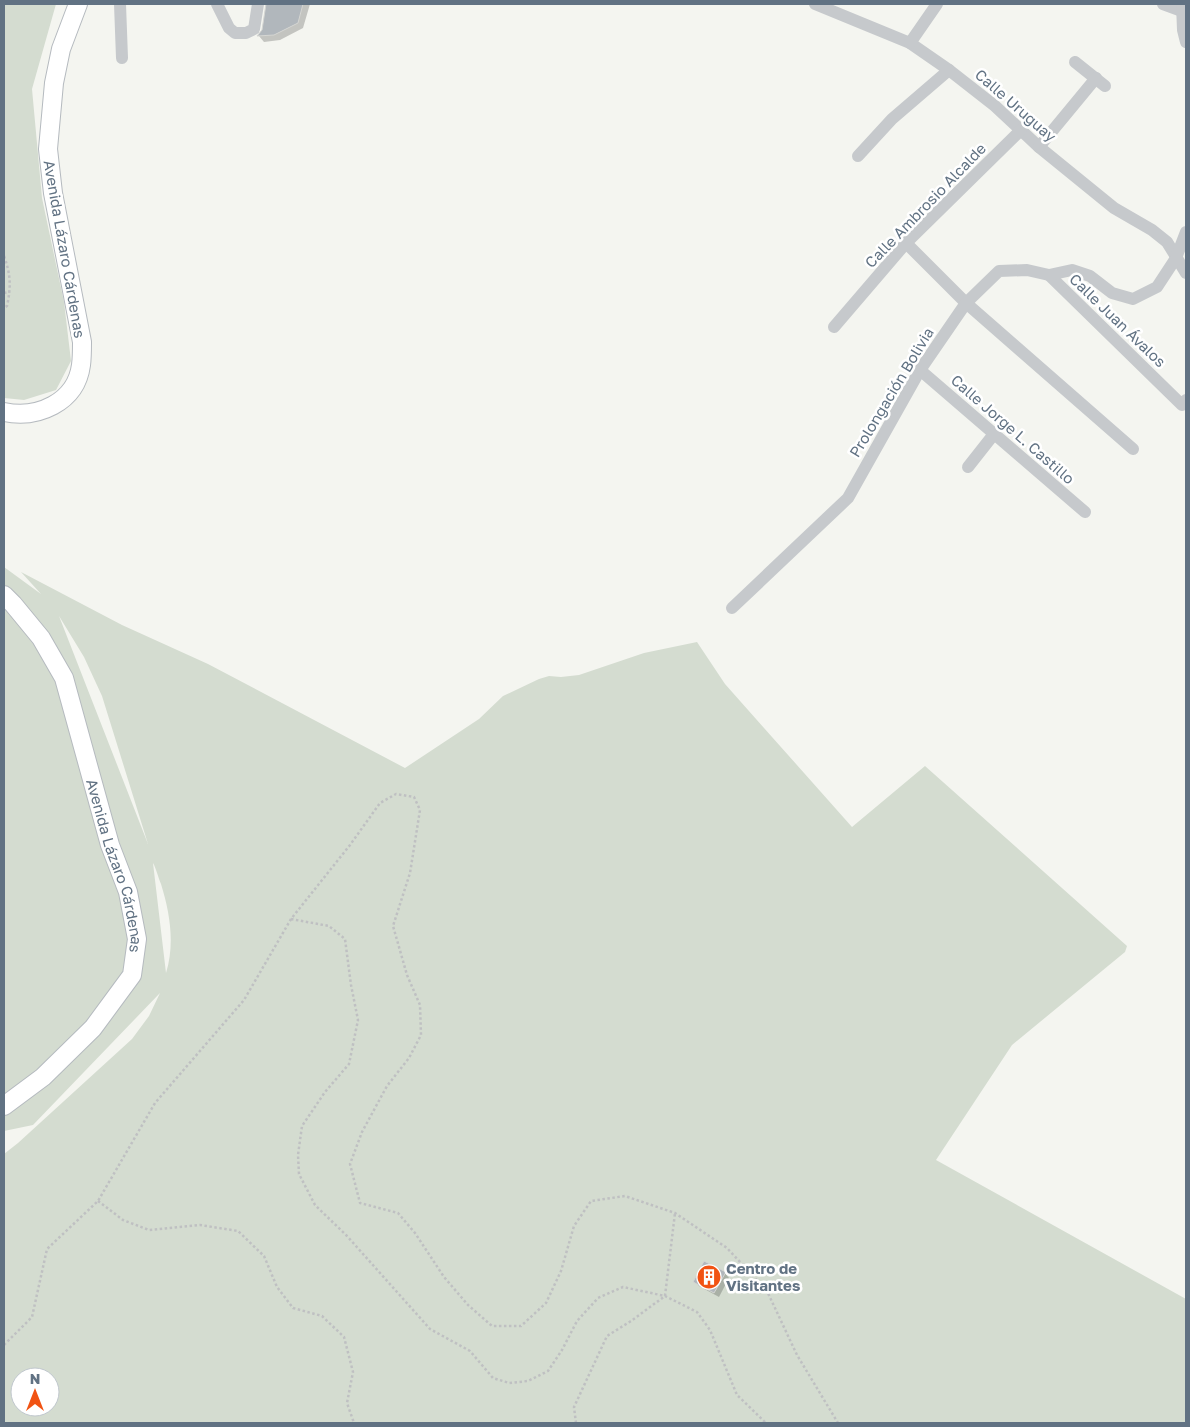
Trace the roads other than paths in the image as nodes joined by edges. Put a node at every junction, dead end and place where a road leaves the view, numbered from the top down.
1 (78, 4) edge
2 (120, 4) edge
3 (217, 4) edge
4 (258, 4) edge
5 (815, 4) edge
6 (937, 4) edge
7 (1163, 4) edge
8 (1182, 7) edge
9 (1185, 35) edge
10 (910, 43) junction
11 (122, 58) dead end
12 (1075, 62) dead end
13 (949, 70) junction
14 (1022, 130) junction
15 (1039, 147) junction
16 (858, 156) dead end
17 (1186, 232) edge
18 (906, 243) junction
19 (1176, 258) junction
20 (1186, 273) edge
21 (1049, 275) junction
22 (966, 304) junction
23 (834, 327) dead end
24 (920, 370) junction
25 (1186, 400) edge
26 (4, 412) edge
27 (994, 434) junction
28 (1133, 449) dead end
29 (968, 466) dead end
30 (1085, 512) dead end
31 (4, 595) edge
32 (732, 608) dead end
33 (4, 1106) edge

1 - 26 main road, Avenida Lázaro Cárdenas
2 - 11 street
3 - 4 street
5 - 10 street, Calle Uruguay
6 - 10 street
7 - 8 street
8 - 9 street
10 - 13 street, Calle Uruguay
12 - 15 street
13 - 14 street, Calle Uruguay
13 - 16 street
14 - 15 street, Calle Uruguay
14 - 18 street, Calle Ambrosio Alcalde
15 - 19 street, Calle Uruguay
17 - 19 street, Prolongación Bolivia
18 - 22 street
18 - 23 street, Calle Ambrosio Alcalde
19 - 20 street, Calle Uruguay
19 - 21 street, Prolongación Bolivia
21 - 22 street, Prolongación Bolivia
21 - 25 street, Calle Juan Ávalos
22 - 24 street, Prolongación Bolivia
22 - 28 street
24 - 27 street, Calle Jorge L. Castillo
24 - 32 street, Prolongación Bolivia
27 - 29 street
27 - 30 street, Calle Jorge L. Castillo
31 - 33 main road, Avenida Lázaro Cárdenas

